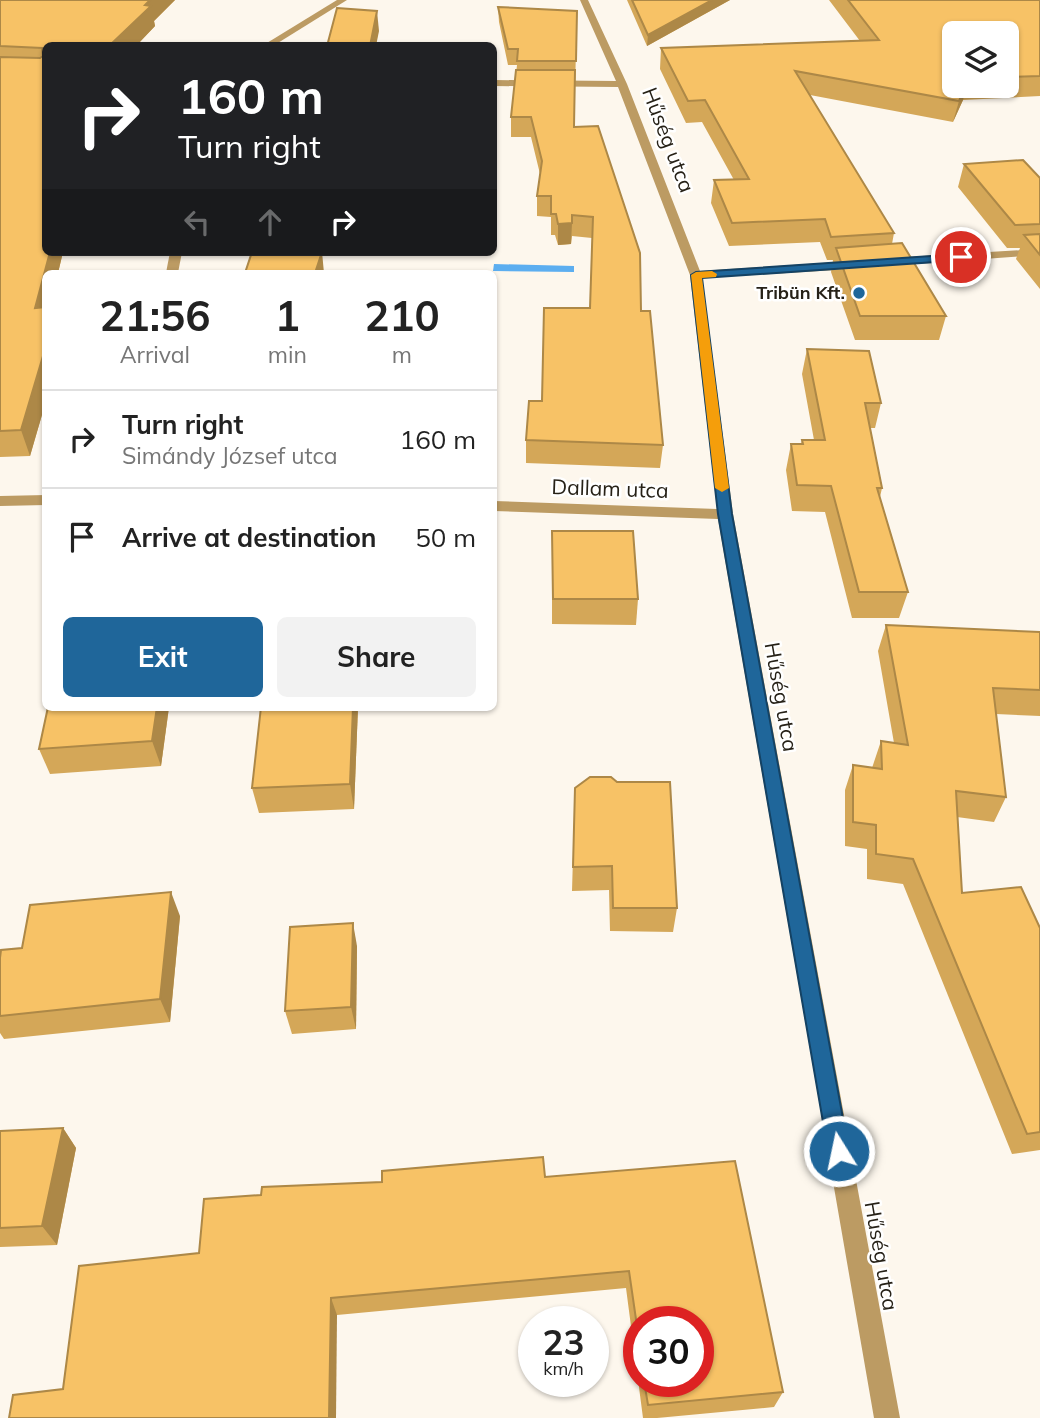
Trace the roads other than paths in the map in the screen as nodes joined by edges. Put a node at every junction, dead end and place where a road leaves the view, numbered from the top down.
1 (343, 0) edge
2 (584, 0) edge
3 (273, 42) edge
4 (497, 83) edge
5 (622, 84) junction
6 (1040, 252) edge
7 (874, 263) edge
8 (860, 264) edge
9 (696, 275) junction
10 (42, 500) edge
11 (0, 501) edge
12 (497, 506) edge
13 (725, 514) junction
14 (887, 1418) edge

1 - 3 street
2 - 5 street, Hűség utca
4 - 5 street
5 - 9 street, Hűség utca
6 - 7 street
8 - 9 street
9 - 13 street, Hűség utca
10 - 11 street
12 - 13 street, Dallam utca
13 - 14 street, Hűség utca

